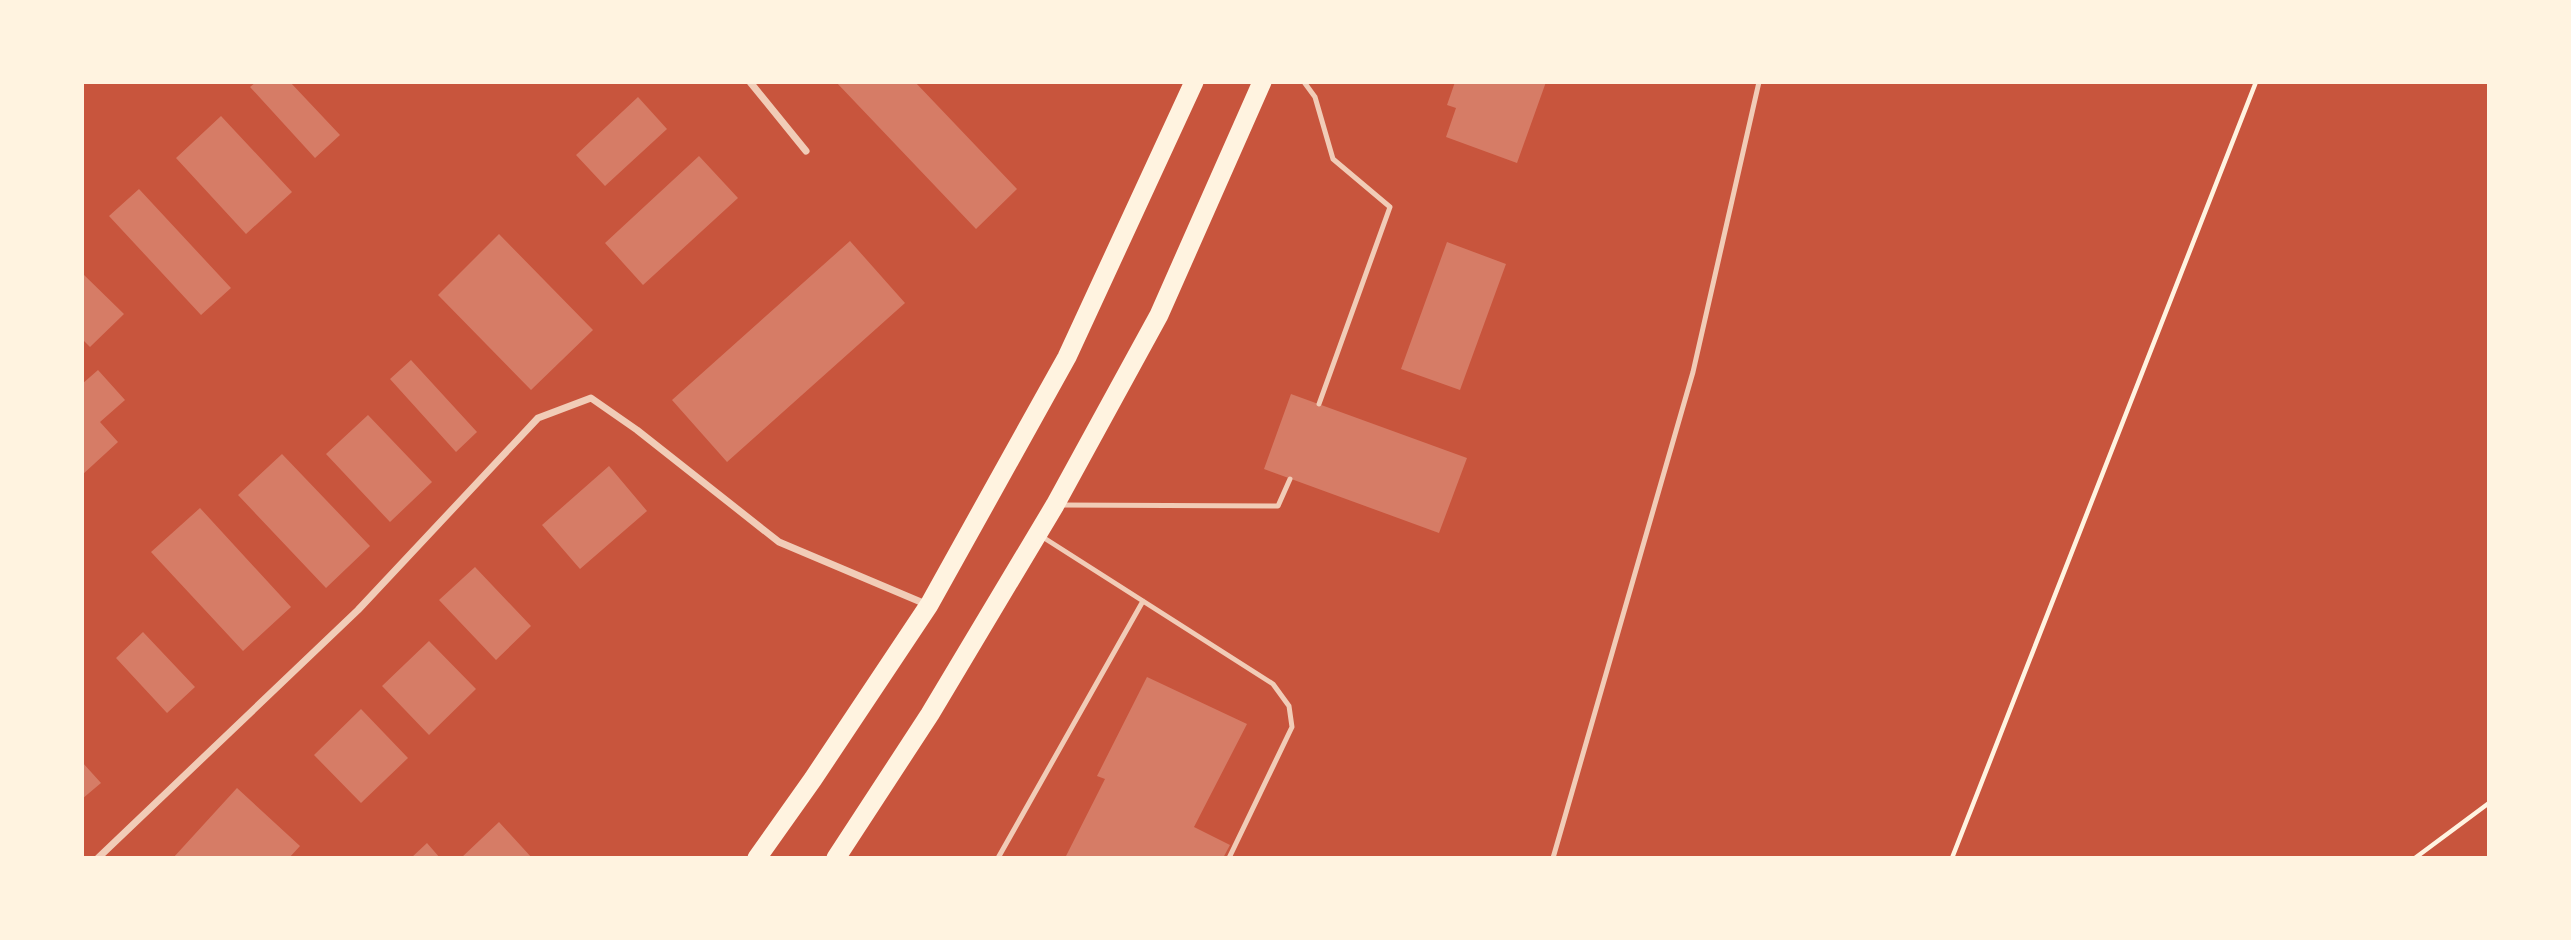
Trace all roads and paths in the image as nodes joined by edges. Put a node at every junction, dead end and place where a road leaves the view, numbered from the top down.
1 (750, 82) edge
2 (1194, 82) edge
3 (1262, 82) edge
4 (1304, 82) edge
5 (1759, 82) edge
6 (2256, 82) edge
7 (806, 152) dead end
8 (1319, 404) dead end
9 (1290, 479) dead end
10 (1055, 505) junction
11 (1038, 534) junction
12 (1143, 601) junction
13 (929, 605) junction
14 (2489, 803) edge
15 (98, 858) edge
16 (757, 858) edge
17 (836, 858) edge
18 (998, 858) edge
19 (1229, 858) edge
20 (1553, 858) edge
21 (1952, 858) edge
22 (2415, 858) edge

1 - 7 street
2 - 13 highway
3 - 10 highway
4 - 8 lane
5 - 20 lane
6 - 21 path
9 - 10 lane
10 - 11 highway
11 - 12 lane
11 - 17 highway
12 - 18 lane
12 - 19 lane
13 - 15 street
13 - 16 highway
14 - 22 path

